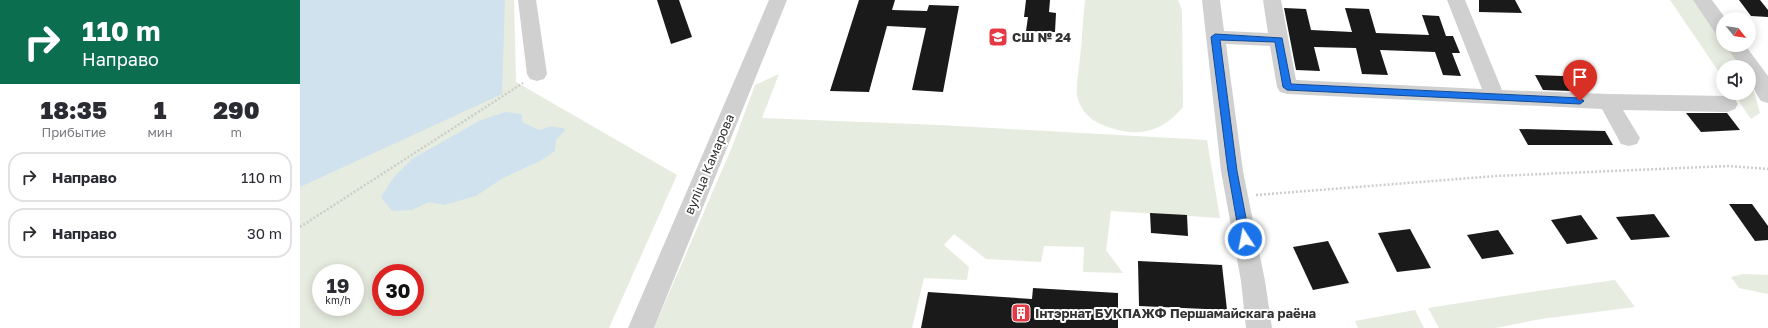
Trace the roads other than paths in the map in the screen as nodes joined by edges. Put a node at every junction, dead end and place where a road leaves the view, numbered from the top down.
1 (527, 0) edge
2 (778, 0) edge
3 (1211, 0) edge
4 (1272, 0) edge
5 (1456, 0) edge
6 (1702, 0) edge
7 (1716, 19) edge
8 (1215, 37) junction
9 (1279, 40) junction
10 (1740, 52) edge
11 (537, 74) road end
12 (1768, 96) edge
13 (1495, 97) junction
14 (1608, 102) junction
15 (1728, 104) dead end
16 (1629, 138) dead end
17 (641, 328) edge
18 (1259, 328) edge

1 - 11 street
2 - 17 street, вуліца Камарова
3 - 8 street
4 - 9 street
5 - 13 street
6 - 7 street
8 - 9 street
8 - 18 street
9 - 13 street
10 - 12 street
13 - 14 street
14 - 15 street
14 - 16 street

